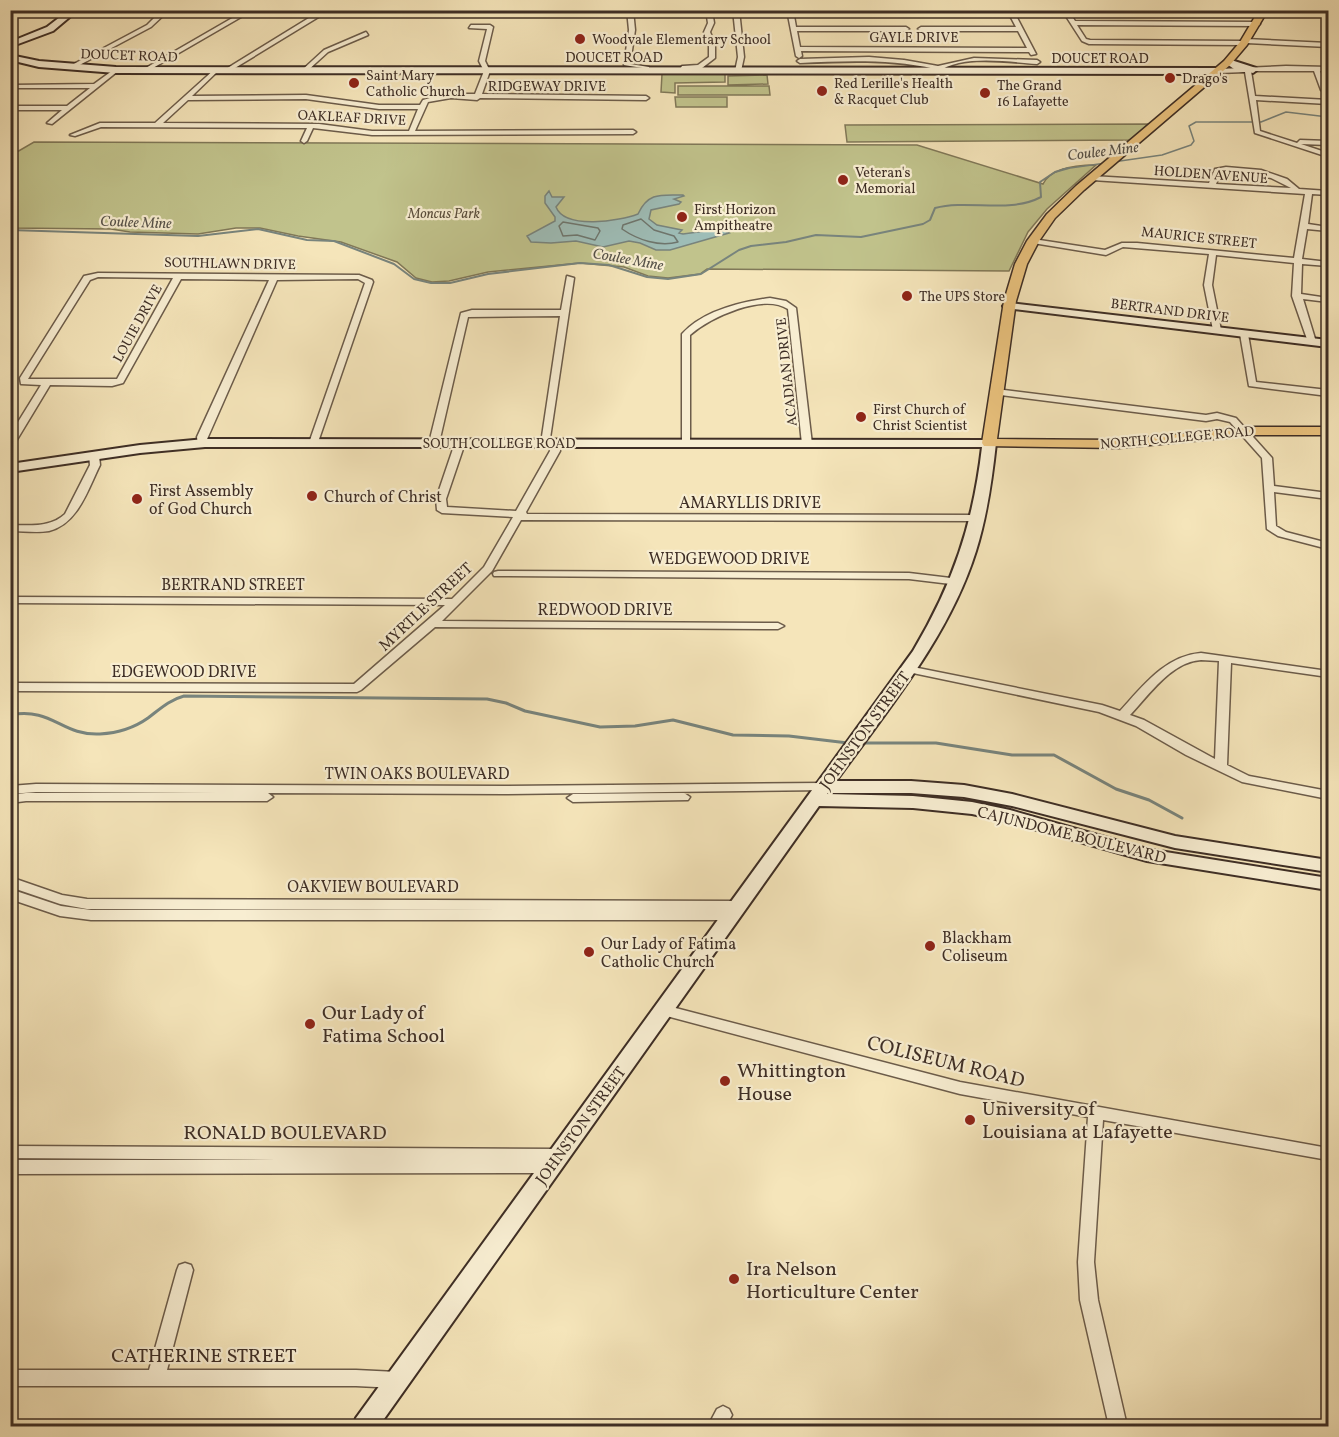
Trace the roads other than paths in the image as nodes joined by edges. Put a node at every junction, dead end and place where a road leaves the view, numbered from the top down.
1 (630, 10) edge
2 (709, 10) edge
3 (736, 10) edge
4 (790, 10) edge
5 (1010, 10) edge
6 (1065, 10) edge
7 (1264, 10) edge
8 (74, 11) edge
9 (164, 11) edge
10 (248, 11) edge
11 (324, 11) edge
12 (361, 11) edge
13 (510, 11) edge
14 (1074, 23) junction
15 (1257, 24) junction
16 (471, 27) dead end
17 (794, 29) junction
18 (906, 29) dead end
19 (921, 29) dead end
20 (1019, 29) junction
21 (366, 34) dead end
22 (1245, 41) junction
23 (1329, 44) edge
24 (10, 45) edge
25 (797, 49) junction
26 (1030, 50) junction
27 (10, 57) edge
28 (800, 61) junction
29 (1037, 62) junction
30 (1228, 62) junction
31 (72, 67) junction
32 (1316, 68) junction
33 (697, 69) junction
34 (1329, 69) edge
35 (116, 70) junction
36 (146, 70) junction
37 (216, 70) junction
38 (228, 70) junction
39 (304, 70) junction
40 (938, 70) junction
41 (1250, 70) junction
42 (487, 71) junction
43 (742, 71) junction
44 (801, 71) junction
45 (1042, 71) junction
46 (1215, 74) junction
47 (15, 86) dead end
48 (94, 86) junction
49 (1324, 90) dead end
50 (478, 97) junction
51 (187, 98) junction
52 (646, 98) dead end
53 (1252, 98) junction
54 (1329, 102) edge
55 (422, 107) junction
56 (10, 108) edge
57 (68, 108) junction
58 (50, 123) dead end
59 (156, 126) junction
60 (311, 126) junction
61 (633, 132) dead end
62 (411, 133) junction
63 (73, 135) dead end
64 (304, 141) dead end
65 (1284, 141) junction
66 (1329, 143) edge
67 (1329, 155) edge
68 (1092, 178) junction
69 (1211, 186) junction
70 (1298, 192) junction
71 (1309, 192) junction
72 (1329, 194) edge
73 (1304, 226) junction
74 (1329, 229) edge
75 (1033, 241) junction
76 (1213, 252) junction
77 (1298, 261) junction
78 (1329, 264) edge
79 (179, 275) junction
80 (274, 278) junction
81 (570, 278) dead end
82 (1296, 296) junction
83 (1329, 300) edge
84 (1009, 306) junction
85 (564, 314) junction
86 (1217, 330) junction
87 (1244, 334) junction
88 (1312, 342) junction
89 (1329, 344) edge
90 (47, 383) junction
91 (997, 390) junction
92 (1329, 393) edge
93 (1244, 430) junction
94 (1329, 431) edge
95 (10, 443) edge
96 (314, 443) junction
97 (434, 443) junction
98 (460, 443) junction
99 (551, 443) junction
100 (989, 443) junction
101 (201, 444) junction
102 (685, 444) junction
103 (807, 444) junction
104 (94, 456) junction
105 (10, 468) edge
106 (1269, 488) junction
107 (1329, 496) edge
108 (521, 515) junction
109 (979, 518) junction
110 (10, 528) edge
111 (1329, 546) edge
112 (498, 574) dead end
113 (959, 582) junction
114 (10, 600) edge
115 (456, 602) junction
116 (432, 624) junction
117 (778, 626) dead end
118 (1225, 659) junction
119 (908, 669) junction
120 (1329, 674) edge
121 (10, 687) edge
122 (357, 688) joint
123 (1122, 716) junction
124 (1221, 766) junction
125 (10, 790) edge
126 (818, 794) junction
127 (1329, 795) edge
128 (10, 799) edge
129 (1228, 860) junction
130 (1329, 866) edge
131 (10, 882) edge
132 (1329, 884) edge
133 (10, 894) edge
134 (735, 911) junction
135 (664, 1010) junction
136 (1096, 1114) junction
137 (10, 1152) edge
138 (1329, 1154) edge
139 (143, 1160) junction
140 (555, 1160) junction
141 (10, 1167) edge
142 (185, 1270) dead end
143 (10, 1378) edge
144 (156, 1378) junction
145 (397, 1380) junction
146 (365, 1426) edge
147 (1118, 1426) edge

1 - 33 street
2 - 33 street
3 - 43 street
4 - 17 street
5 - 20 street
6 - 14 street
7 - 15 main road, JOHNSTON STREET
8 - 9 street
8 - 24 street
9 - 10 street
9 - 31 street
10 - 11 street
10 - 36 street
11 - 12 street
11 - 38 street
12 - 13 street
14 - 15 street
14 - 22 street
15 - 22 main road, JOHNSTON STREET
16 - 42 street
17 - 18 street
17 - 25 street
19 - 20 street
20 - 26 street
21 - 39 street
22 - 23 street
22 - 30 main road, JOHNSTON STREET
25 - 26 street, GAYLE DRIVE
25 - 28 street
26 - 29 street
27 - 31 street, DOUCET ROAD
28 - 40 street
28 - 44 street
29 - 40 street
29 - 45 street
30 - 41 street
30 - 46 main road, JOHNSTON STREET
31 - 35 street, DOUCET ROAD
32 - 34 street
32 - 41 street
32 - 49 street
33 - 42 street, DOUCET ROAD
33 - 43 street, DOUCET ROAD
35 - 36 street, DOUCET ROAD
35 - 48 street
36 - 37 street, DOUCET ROAD
37 - 38 street, DOUCET ROAD
37 - 51 street
38 - 39 street, DOUCET ROAD
39 - 42 street, DOUCET ROAD
40 - 44 street, DOUCET ROAD
40 - 45 street, DOUCET ROAD
41 - 46 street
41 - 53 street
42 - 50 street, RIDGEWAY DRIVE
43 - 44 street, DOUCET ROAD
45 - 46 street, DOUCET ROAD
46 - 68 main road, JOHNSTON STREET
47 - 48 street
48 - 57 street
50 - 52 street, RIDGEWAY DRIVE
50 - 55 street
51 - 55 street
51 - 59 street
53 - 54 street
53 - 65 street
55 - 62 street
56 - 57 street
57 - 58 street
59 - 60 street, OAKLEAF DRIVE
59 - 63 street, OAKLEAF DRIVE
60 - 62 street, OAKLEAF DRIVE
60 - 64 street
61 - 62 street, OAKLEAF DRIVE
65 - 66 street
65 - 67 street
68 - 69 street, HOLDEN AVENUE
68 - 75 main road, JOHNSTON STREET
69 - 70 street, HOLDEN AVENUE
69 - 70 street
70 - 71 street, HOLDEN AVENUE
71 - 72 street, HOLDEN AVENUE
71 - 73 street
73 - 74 street
73 - 77 street
75 - 76 street, MAURICE STREET
75 - 84 main road, JOHNSTON STREET
76 - 77 street, MAURICE STREET
76 - 86 street
77 - 78 street, MAURICE STREET
77 - 82 street
79 - 80 street, SOUTHLAWN DRIVE
79 - 90 street, LOUIE DRIVE
79 - 90 street, SOUTHLAWN DRIVE
80 - 96 street, SOUTHLAWN DRIVE
80 - 101 street
81 - 85 street, MYRTLE STREET
82 - 83 street
82 - 88 street
84 - 86 street, BERTRAND DRIVE
84 - 91 main road, JOHNSTON STREET
85 - 97 street
85 - 99 street, MYRTLE STREET
86 - 87 street, BERTRAND DRIVE
87 - 88 street, BERTRAND DRIVE
87 - 92 street
88 - 89 street, BERTRAND DRIVE
90 - 95 street
91 - 93 street
91 - 100 main road, JOHNSTON STREET
93 - 94 main road, NORTH COLLEGE ROAD
93 - 100 main road, NORTH COLLEGE ROAD
93 - 106 street
96 - 97 street, SOUTH COLLEGE ROAD
96 - 101 street, SOUTH COLLEGE ROAD
97 - 98 street, SOUTH COLLEGE ROAD
98 - 99 street, SOUTH COLLEGE ROAD
98 - 108 street, AMARYLLIS DRIVE
99 - 102 street, SOUTH COLLEGE ROAD
99 - 108 street, MYRTLE STREET
100 - 103 street, SOUTH COLLEGE ROAD
100 - 109 street, JOHNSTON STREET
101 - 104 street, SOUTH COLLEGE ROAD
102 - 103 street, SOUTH COLLEGE ROAD
102 - 103 street, ACADIAN DRIVE
104 - 105 street, SOUTH COLLEGE ROAD
104 - 110 street
106 - 107 street
106 - 111 street
108 - 109 street, AMARYLLIS DRIVE
108 - 115 street, MYRTLE STREET
109 - 113 street, JOHNSTON STREET
112 - 113 street, WEDGEWOOD DRIVE
113 - 119 street, JOHNSTON STREET
114 - 115 street, BERTRAND STREET
115 - 116 street, MYRTLE STREET
116 - 117 street, REDWOOD DRIVE
116 - 122 street, MYRTLE STREET
118 - 120 street
118 - 123 street
118 - 124 street
119 - 123 street
119 - 126 street, JOHNSTON STREET
121 - 122 street, EDGEWOOD DRIVE
123 - 124 street
124 - 127 street
125 - 126 street, TWIN OAKS BOULEVARD
126 - 128 street, TWIN OAKS BOULEVARD
126 - 129 street, CAJUNDOME BOULEVARD
126 - 134 street, JOHNSTON STREET
129 - 130 street, CAJUNDOME BOULEVARD
129 - 132 street, CAJUNDOME BOULEVARD
131 - 134 street, OAKVIEW BOULEVARD
133 - 134 street, OAKVIEW BOULEVARD
134 - 135 street, JOHNSTON STREET
135 - 136 street, COLISEUM ROAD
135 - 140 street, JOHNSTON STREET
136 - 138 street, COLISEUM ROAD
136 - 147 street
137 - 139 street, RONALD BOULEVARD
139 - 140 street, RONALD BOULEVARD
139 - 141 street, RONALD BOULEVARD
140 - 145 street, JOHNSTON STREET
142 - 144 street
143 - 144 street, CATHERINE STREET
144 - 145 street, CATHERINE STREET
145 - 146 street, JOHNSTON STREET

